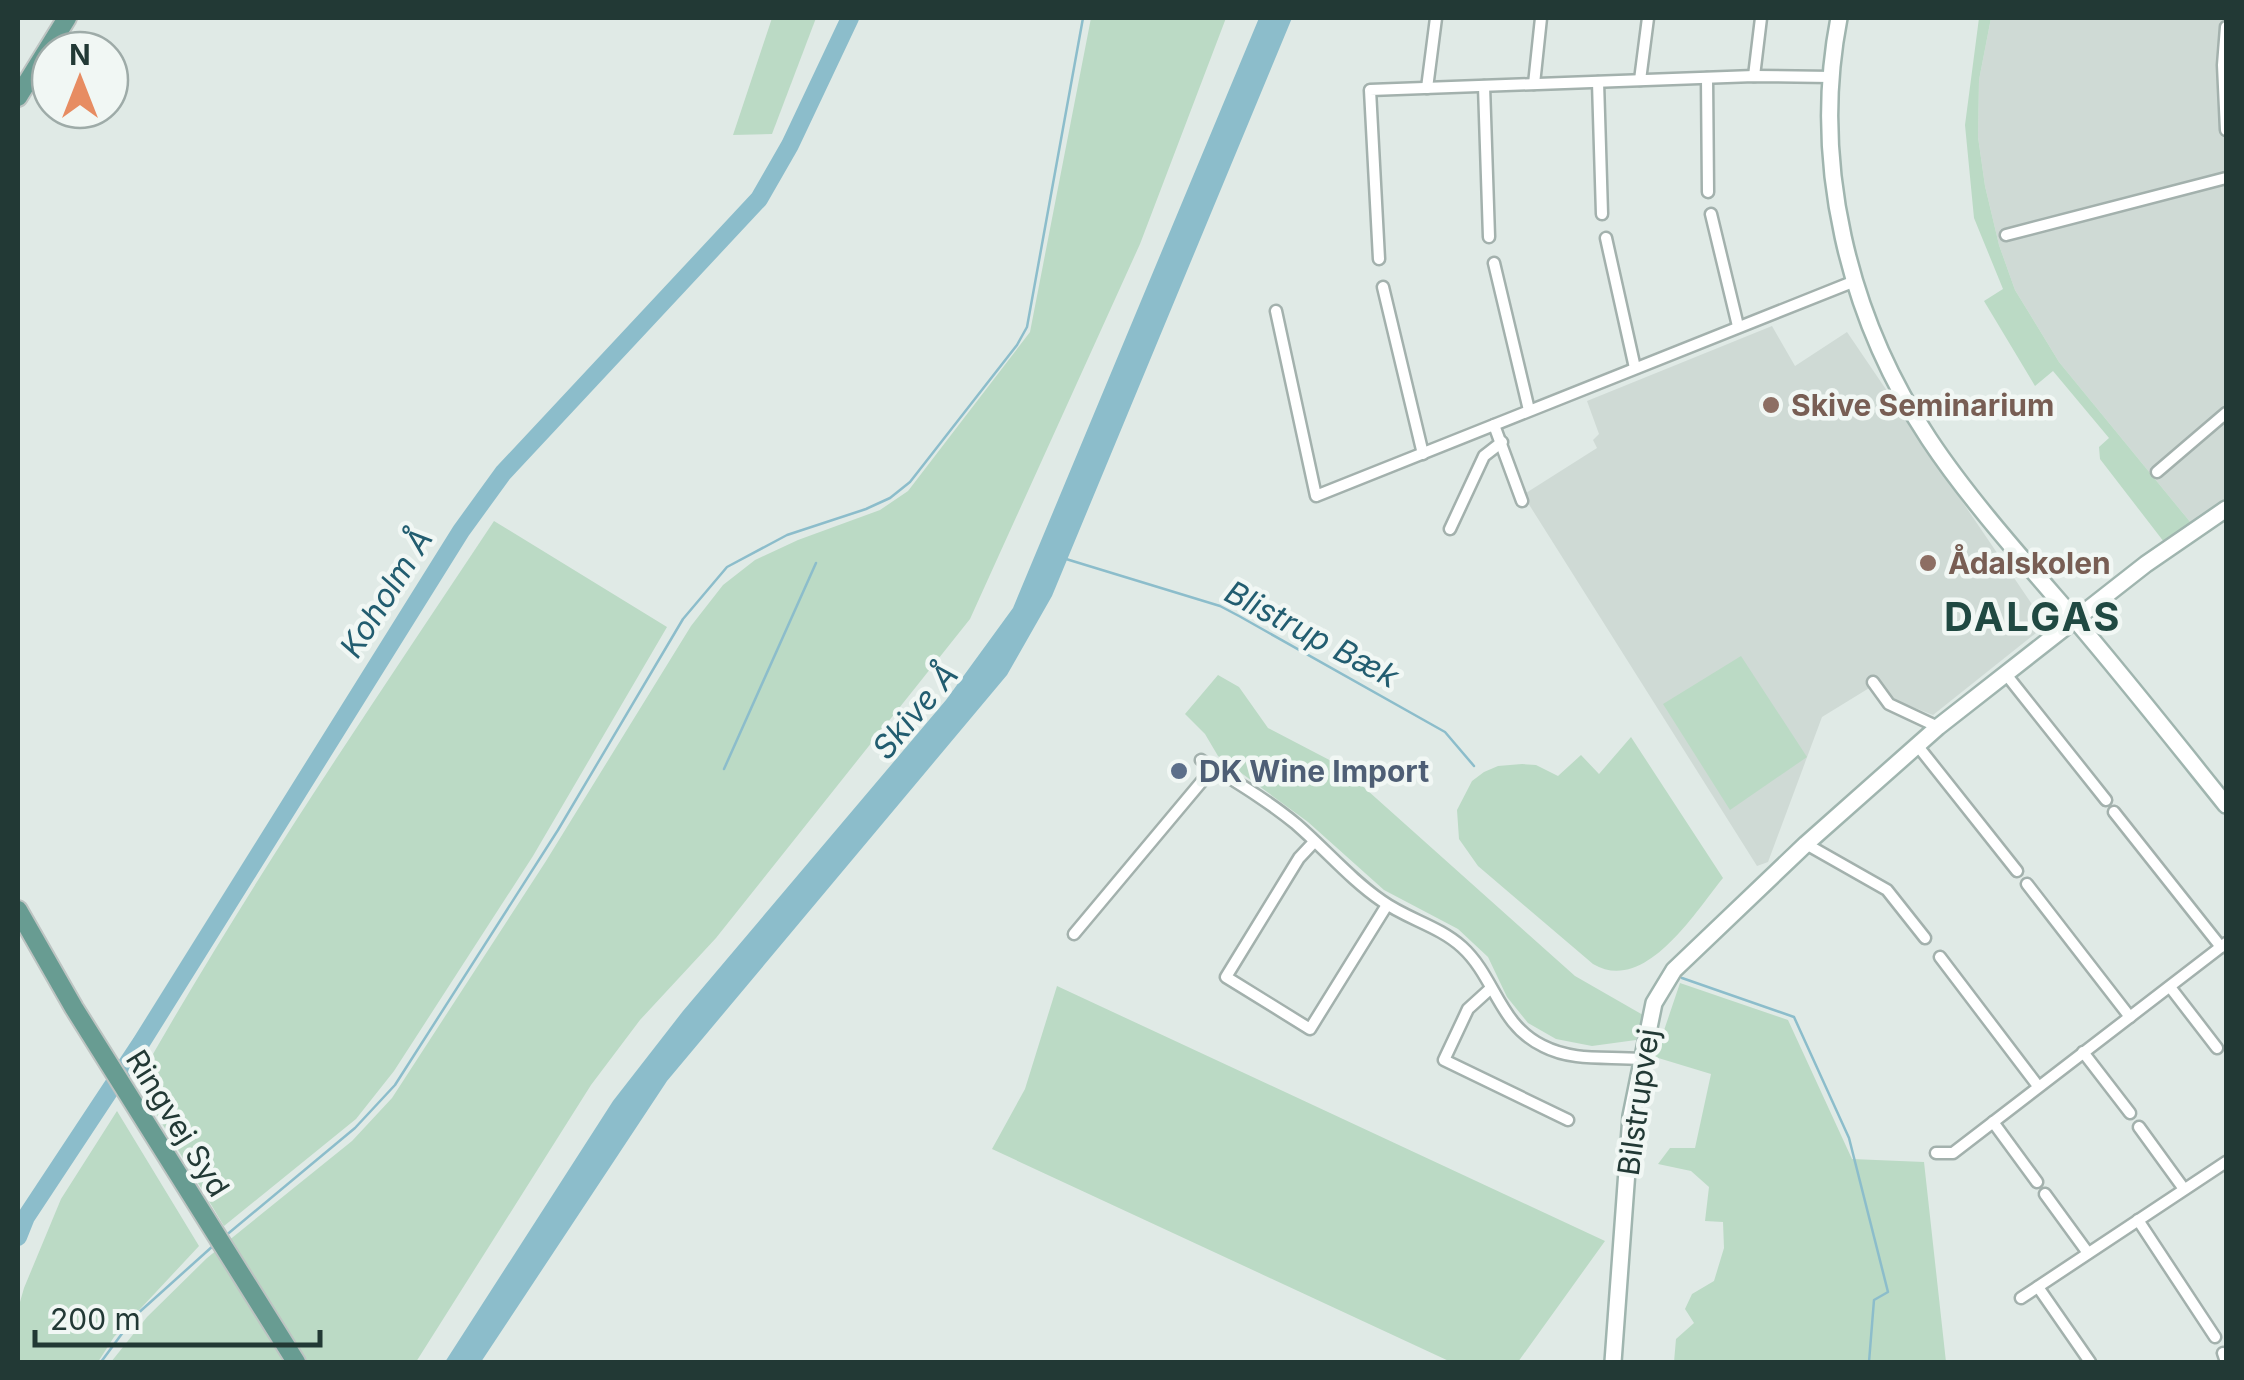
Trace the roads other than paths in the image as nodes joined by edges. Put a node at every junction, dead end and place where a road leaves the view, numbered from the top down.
1 (67, 18) edge
2 (1436, 18) edge
3 (1541, 18) edge
4 (1648, 18) edge
5 (1761, 18) edge
6 (1839, 18) edge
7 (2226, 27) edge
8 (1754, 76) junction
9 (1832, 77) junction
10 (1706, 78) junction
11 (1640, 80) junction
12 (1598, 82) junction
13 (1534, 84) junction
14 (1484, 86) junction
15 (1427, 88) junction
16 (18, 97) edge
17 (2226, 130) edge
18 (2226, 178) edge
19 (1708, 192) dead end
20 (1602, 214) dead end
21 (1711, 214) dead end
22 (2006, 235) dead end
23 (1489, 237) dead end
24 (1606, 238) dead end
25 (1379, 259) dead end
26 (1494, 263) dead end
27 (1855, 282) junction
28 (1383, 287) dead end
29 (1276, 311) dead end
30 (1738, 326) junction
31 (1635, 368) junction
32 (1529, 410) junction
33 (2226, 413) edge
34 (1494, 425) junction
35 (1502, 442) junction
36 (1423, 454) junction
37 (2157, 472) dead end
38 (1522, 501) dead end
39 (2226, 509) edge
40 (1450, 529) dead end
41 (2076, 620) junction
42 (2006, 673) junction
43 (1873, 682) dead end
44 (1938, 727) junction
45 (1917, 745) junction
46 (1200, 760) dead end
47 (1213, 768) junction
48 (2106, 800) dead end
49 (2226, 805) edge
50 (2114, 812) dead end
51 (1314, 842) junction
52 (1806, 844) junction
53 (2017, 871) dead end
54 (2026, 884) dead end
55 (1387, 905) junction
56 (18, 910) edge
57 (1074, 934) dead end
58 (1925, 938) dead end
59 (2224, 945) edge
60 (1940, 958) dead end
61 (2170, 987) junction
62 (1490, 990) junction
63 (2130, 1018) junction
64 (2218, 1048) dead end
65 (2083, 1052) junction
66 (1641, 1059) junction
67 (2038, 1086) junction
68 (2130, 1113) dead end
69 (1568, 1120) dead end
70 (1993, 1122) junction
71 (2139, 1127) dead end
72 (1936, 1154) dead end
73 (2226, 1162) edge
74 (2037, 1182) dead end
75 (2184, 1190) junction
76 (2045, 1194) dead end
77 (2138, 1220) junction
78 (2088, 1254) junction
79 (2038, 1286) junction
80 (2021, 1298) dead end
81 (2215, 1337) dead end
82 (296, 1362) edge
83 (1614, 1362) edge
84 (2090, 1362) edge

1 - 16 main road
2 - 15 street
3 - 13 street
4 - 11 street
5 - 8 street
6 - 9 street
7 - 17 street
8 - 9 street
8 - 10 street
9 - 27 street
10 - 11 street
10 - 19 street
11 - 12 street
12 - 13 street
12 - 20 street
13 - 14 street
14 - 15 street
14 - 23 street
15 - 25 street
18 - 22 street
21 - 30 street
24 - 31 street
26 - 32 street
27 - 30 street
27 - 41 street
28 - 36 street
29 - 36 street
30 - 31 street
31 - 32 street
32 - 34 street
33 - 37 street
34 - 35 street
34 - 36 street
35 - 38 street
35 - 40 street
39 - 41 street, Bilstrupvej
41 - 42 street, Bilstrupvej
41 - 49 street
42 - 44 street, Bilstrupvej
42 - 48 street
43 - 44 street
44 - 45 street, Bilstrupvej
45 - 52 street, Bilstrupvej
45 - 53 street
46 - 47 street
47 - 51 street
47 - 57 street
50 - 59 street
51 - 55 street
51 - 55 street
52 - 58 street
52 - 66 street, Bilstrupvej
54 - 63 street
55 - 62 street
56 - 82 main road, Ringvej Syd
59 - 61 street
60 - 67 street
61 - 63 street
61 - 64 street
62 - 66 street
62 - 69 street
63 - 65 street
65 - 67 street
65 - 68 street
66 - 83 street, Bilstrupvej
67 - 70 street
70 - 72 street
70 - 74 street
71 - 75 street
73 - 75 street
75 - 77 street
76 - 78 street
77 - 78 street
77 - 81 street
78 - 79 street
79 - 80 street
79 - 84 street

